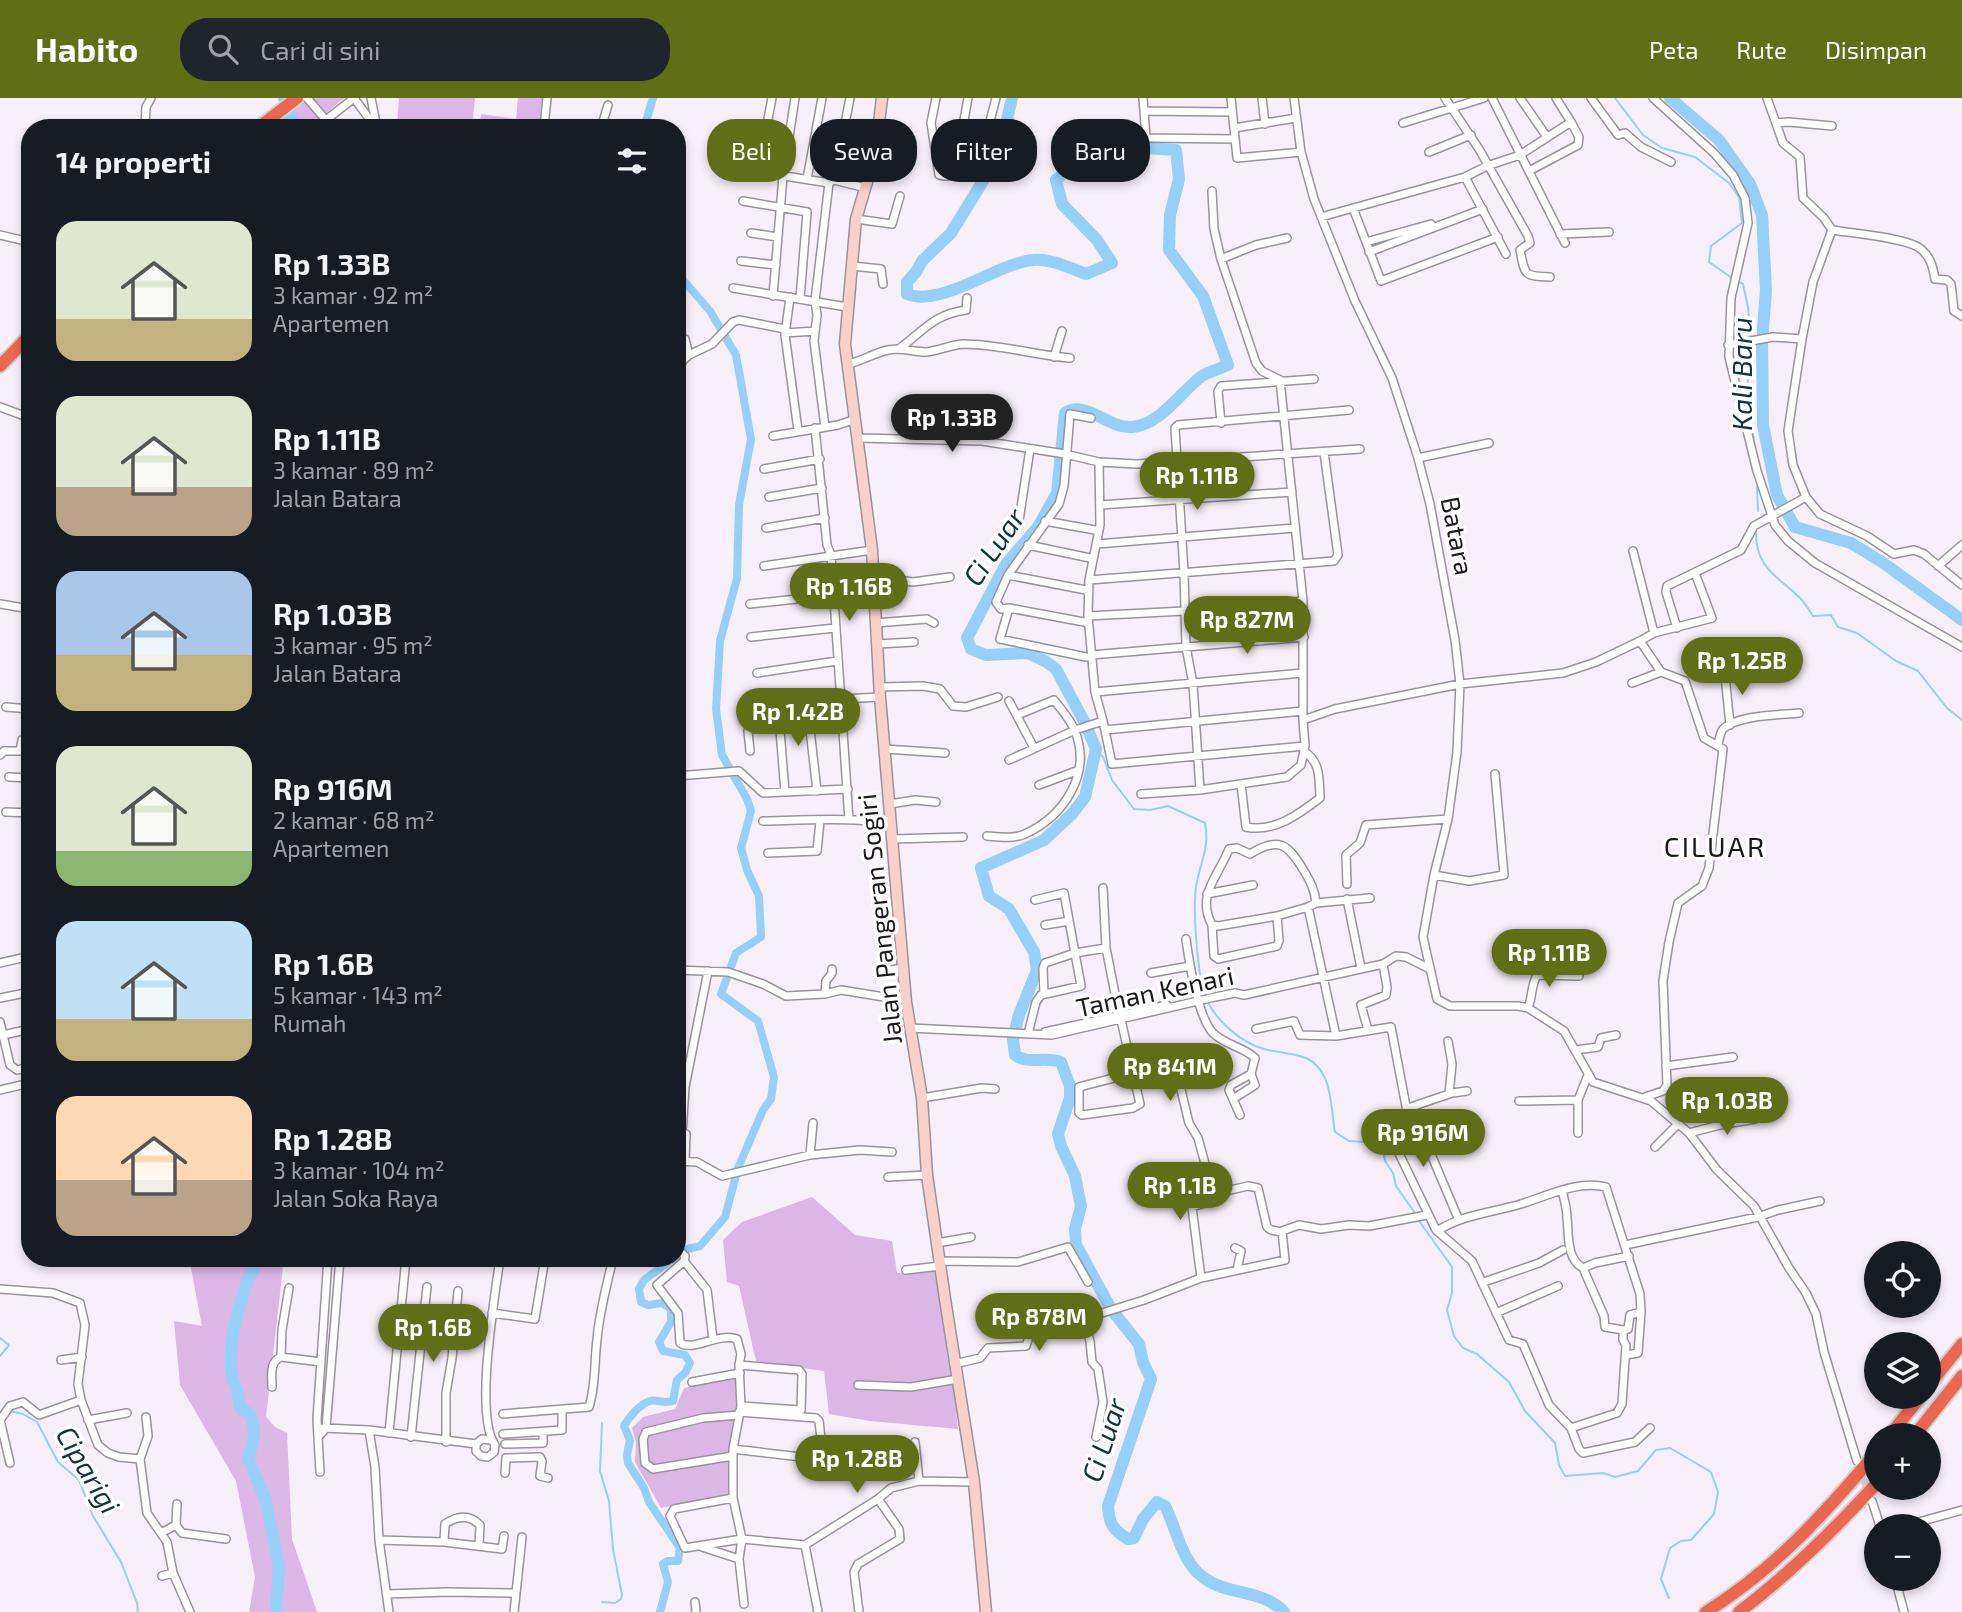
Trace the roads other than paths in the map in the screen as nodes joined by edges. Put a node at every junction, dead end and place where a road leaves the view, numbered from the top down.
1 (151, 98) edge
2 (297, 98) edge
3 (307, 98) edge
4 (354, 98) edge
5 (371, 98) edge
6 (547, 98) edge
7 (772, 98) edge
8 (796, 98) edge
9 (822, 98) edge
10 (850, 98) edge
11 (882, 98) edge
12 (936, 98) edge
13 (968, 98) edge
14 (996, 98) edge
15 (1143, 98) edge
16 (1231, 98) edge
17 (1262, 98) edge
18 (1294, 98) edge
19 (1445, 98) edge
20 (1484, 98) edge
21 (1492, 98) edge
22 (1520, 98) edge
23 (1556, 98) edge
24 (1591, 98) edge
25 (1653, 98) edge
26 (1767, 98) edge
27 (608, 105) dead end
28 (1451, 108) junction
29 (1144, 111) junction
30 (1232, 112) junction
31 (1296, 118) junction
32 (145, 119) edge
33 (269, 119) edge
34 (325, 119) edge
35 (327, 119) edge
36 (369, 119) edge
37 (374, 119) edge
38 (545, 119) edge
39 (604, 119) edge
40 (768, 119) edge
41 (792, 119) edge
42 (845, 119) edge
43 (932, 119) edge
44 (964, 119) edge
45 (990, 119) edge
46 (1571, 122) junction
47 (1403, 123) dead end
48 (1776, 123) junction
49 (1265, 124) junction
50 (1832, 126) dead end
51 (1234, 128) junction
52 (1471, 135) junction
53 (1547, 136) junction
54 (1234, 139) junction
55 (1301, 152) junction
56 (1429, 152) dead end
57 (1520, 155) junction
58 (1671, 162) dead end
59 (1488, 166) junction
60 (1529, 172) junction
61 (1465, 177) junction
62 (796, 178) edge
63 (807, 179) junction
64 (810, 179) edge
65 (783, 182) edge
66 (831, 182) joint
67 (866, 188) junction
68 (1212, 191) dead end
69 (900, 196) dead end
70 (743, 201) dead end
71 (781, 207) junction
72 (1353, 208) junction
73 (1483, 209) junction
74 (807, 212) junction
75 (825, 216) junction
76 (1321, 217) junction
77 (856, 219) junction
78 (1456, 220) junction
79 (1832, 230) junction
80 (1609, 232) dead end
81 (751, 233) dead end
82 (1560, 234) junction
83 (0, 235) edge
84 (1498, 236) junction
85 (778, 237) junction
86 (1287, 237) dead end
87 (21, 240) edge
88 (1366, 242) junction
89 (1565, 243) dead end
90 (1370, 252) junction
91 (1506, 254) dead end
92 (1221, 259) junction
93 (740, 261) dead end
94 (776, 265) junction
95 (852, 266) junction
96 (1550, 277) dead end
97 (883, 284) dead end
98 (733, 288) dead end
99 (773, 296) junction
100 (790, 297) junction
101 (967, 298) dead end
102 (800, 299) junction
103 (815, 300) junction
104 (847, 307) junction
105 (1962, 316) edge
106 (785, 331) junction
107 (816, 331) junction
108 (1062, 331) dead end
109 (1802, 339) junction
110 (21, 344) edge
111 (686, 344) edge
112 (1728, 345) junction
113 (900, 348) junction
114 (688, 355) joint
115 (1054, 356) junction
116 (1070, 358) dead end
117 (848, 364) junction
118 (0, 366) edge
119 (1314, 379) dead end
120 (1280, 380) junction
121 (0, 407) edge
122 (1349, 410) dead end
123 (21, 415) edge
124 (1286, 415) junction
125 (1091, 418) dead end
126 (853, 420) junction
127 (1221, 423) junction
128 (825, 427) junction
129 (815, 428) junction
130 (798, 430) junction
131 (773, 436) dead end
132 (858, 438) junction
133 (1489, 443) dead end
134 (1030, 449) junction
135 (1360, 449) dead end
136 (1324, 452) junction
137 (1065, 454) junction
138 (1289, 454) junction
139 (1418, 458) junction
140 (820, 459) junction
141 (1099, 462) junction
142 (1176, 462) junction
143 (764, 469) dead end
144 (822, 488) junction
145 (1292, 492) junction
146 (769, 497) dead end
147 (1806, 497) junction
148 (1178, 499) junction
149 (1100, 505) junction
150 (1771, 515) junction
151 (825, 518) junction
152 (1045, 521) junction
153 (1018, 527) dead end
154 (766, 528) dead end
155 (1295, 528) junction
156 (1095, 530) dead end
157 (1181, 537) junction
158 (1097, 544) junction
159 (1028, 545) junction
160 (1962, 545) edge
161 (872, 550) junction
162 (1633, 551) dead end
163 (831, 555) junction
164 (1090, 558) dead end
165 (1299, 563) junction
166 (764, 566) dead end
167 (1938, 566) junction
168 (1184, 572) junction
169 (1695, 572) junction
170 (1008, 575) junction
171 (950, 577) dead end
172 (1089, 580) junction
173 (873, 581) junction
174 (1962, 585) edge
175 (1087, 590) dead end
176 (834, 595) junction
177 (1303, 601) junction
178 (0, 604) edge
179 (750, 604) dead end
180 (1258, 605) junction
181 (21, 608) edge
182 (1009, 608) junction
183 (1184, 611) junction
184 (1086, 619) junction
185 (875, 623) junction
186 (934, 623) dead end
187 (835, 628) junction
188 (1677, 628) junction
189 (1654, 633) junction
190 (1304, 637) junction
191 (751, 638) dead end
192 (1262, 641) junction
193 (1640, 641) junction
194 (914, 642) dead end
195 (877, 644) junction
196 (1186, 647) junction
197 (1962, 647) edge
198 (1089, 656) junction
199 (837, 661) junction
200 (1661, 672) junction
201 (757, 673) dead end
202 (1303, 673) junction
203 (1725, 674) dead end
204 (1632, 683) dead end
205 (1193, 684) junction
206 (1460, 684) junction
207 (879, 692) junction
208 (1096, 692) junction
209 (998, 697) dead end
210 (842, 699) junction
211 (1009, 701) dead end
212 (807, 703) junction
213 (778, 706) junction
214 (6, 707) dead end
215 (21, 708) edge
216 (757, 709) junction
217 (742, 711) dead end
218 (1799, 713) dead end
219 (1017, 715) junction
220 (1303, 716) junction
221 (1195, 721) junction
222 (1099, 722) junction
223 (1730, 725) junction
224 (1076, 730) junction
225 (1105, 730) junction
226 (1718, 745) junction
227 (21, 746) edge
228 (1034, 748) junction
229 (885, 749) junction
230 (1305, 749) junction
231 (750, 751) dead end
232 (945, 753) dead end
233 (0, 755) edge
234 (1197, 756) junction
235 (1009, 760) dead end
236 (1079, 770) junction
237 (1495, 774) dead end
238 (686, 775) edge
239 (9, 777) dead end
240 (21, 778) edge
241 (1241, 784) junction
242 (1039, 785) dead end
243 (848, 789) junction
244 (1200, 790) junction
245 (817, 791) junction
246 (785, 792) junction
247 (1141, 794) dead end
248 (936, 802) dead end
249 (890, 804) junction
250 (6, 812) dead end
251 (21, 813) edge
252 (1448, 819) junction
253 (849, 820) junction
254 (763, 821) dead end
255 (820, 821) junction
256 (892, 827) junction
257 (987, 836) dead end
258 (963, 838) dead end
259 (893, 839) junction
260 (768, 853) dead end
261 (1434, 875) junction
262 (1347, 884) dead end
263 (1253, 885) dead end
264 (1103, 888) dead end
265 (1207, 894) junction
266 (1370, 898) dead end
267 (1347, 899) junction
268 (1035, 900) dead end
269 (1312, 905) junction
270 (1277, 916) junction
271 (1069, 921) junction
272 (1045, 925) dead end
273 (1212, 925) junction
274 (1186, 939) dead end
275 (1106, 948) junction
276 (1076, 953) junction
277 (21, 958) edge
278 (0, 962) edge
279 (1383, 964) junction
280 (1190, 966) junction
281 (903, 968) junction
282 (1362, 968) junction
283 (832, 969) dead end
284 (1430, 969) junction
285 (686, 970) edge
286 (708, 971) junction
287 (884, 971) dead end
288 (1151, 973) dead end
289 (1580, 976) dead end
290 (1323, 977) junction
291 (21, 994) edge
292 (825, 994) junction
293 (1044, 994) junction
294 (0, 998) edge
295 (1201, 1001) junction
296 (906, 1002) junction
297 (1528, 1008) junction
298 (1120, 1017) junction
299 (0, 1022) edge
300 (909, 1028) junction
301 (1256, 1029) dead end
302 (1368, 1030) junction
303 (21, 1032) edge
304 (1024, 1033) junction
305 (3, 1035) junction
306 (1616, 1035) dead end
307 (1336, 1036) junction
308 (1448, 1041) dead end
309 (1576, 1050) junction
310 (1733, 1057) dead end
311 (1667, 1066) junction
312 (21, 1069) edge
313 (1133, 1074) junction
314 (1251, 1074) junction
315 (1588, 1075) junction
316 (686, 1077) edge
317 (21, 1085) edge
318 (995, 1089) dead end
319 (0, 1090) edge
320 (1467, 1091) dead end
321 (1449, 1094) junction
322 (1645, 1097) junction
323 (922, 1098) junction
324 (1233, 1099) junction
325 (1578, 1100) junction
326 (1519, 1101) dead end
327 (1410, 1107) junction
328 (1715, 1111) dead end
329 (1240, 1115) dead end
330 (1755, 1119) dead end
331 (813, 1123) dead end
332 (1678, 1124) junction
333 (1720, 1125) junction
334 (1578, 1133) dead end
335 (1689, 1133) junction
336 (1655, 1147) dead end
337 (892, 1152) dead end
338 (810, 1155) junction
339 (686, 1161) edge
340 (927, 1175) junction
341 (888, 1177) dead end
342 (1562, 1190) junction
343 (1213, 1194) junction
344 (1820, 1201) dead end
345 (1421, 1217) junction
346 (1758, 1217) junction
347 (1458, 1218) junction
348 (1437, 1231) junction
349 (1282, 1232) junction
350 (971, 1237) dead end
351 (937, 1243) junction
352 (1625, 1245) junction
353 (1235, 1248) dead end
354 (1563, 1250) dead end
355 (1629, 1256) junction
356 (686, 1261) edge
357 (939, 1263) junction
358 (327, 1267) edge
359 (339, 1267) edge
360 (405, 1267) edge
361 (499, 1267) edge
362 (544, 1267) edge
363 (611, 1267) edge
364 (674, 1267) edge
365 (1583, 1268) junction
366 (906, 1270) dead end
367 (1237, 1270) junction
368 (1201, 1278) junction
369 (1087, 1282) dead end
370 (1483, 1282) junction
371 (1558, 1286) dead end
372 (427, 1287) dead end
373 (289, 1288) dead end
374 (0, 1289) edge
375 (458, 1292) dead end
376 (1641, 1312) junction
377 (492, 1313) junction
378 (1496, 1313) junction
379 (1083, 1319) junction
380 (1623, 1330) junction
381 (713, 1339) junction
382 (1962, 1344) edge
383 (92, 1353) dead end
384 (83, 1355) junction
385 (1626, 1355) junction
386 (281, 1357) junction
387 (61, 1360) dead end
388 (321, 1362) junction
389 (954, 1364) junction
390 (740, 1369) junction
391 (1941, 1370) edge
392 (1962, 1376) edge
393 (958, 1379) junction
394 (692, 1382) dead end
395 (858, 1385) dead end
396 (272, 1387) dead end
397 (81, 1400) junction
398 (1911, 1409) edge
399 (562, 1410) junction
400 (739, 1411) junction
401 (127, 1413) dead end
402 (503, 1414) dead end
403 (146, 1417) dead end
404 (88, 1420) junction
405 (1900, 1423) edge
406 (1925, 1423) edge
407 (1650, 1428) dead end
408 (1571, 1429) junction
409 (321, 1430) junction
410 (369, 1430) junction
411 (543, 1432) junction
412 (389, 1433) junction
413 (503, 1434) dead end
414 (411, 1437) junction
415 (1097, 1437) dead end
416 (490, 1440) junction
417 (446, 1442) junction
418 (915, 1442) dead end
419 (476, 1444) junction
420 (505, 1444) dead end
421 (536, 1444) junction
422 (733, 1452) junction
423 (537, 1457) junction
424 (140, 1459) junction
425 (1857, 1461) tunnel mouth
426 (10, 1463) dead end
427 (1864, 1467) edge
428 (320, 1472) dead end
429 (505, 1473) dead end
430 (548, 1478) dead end
431 (919, 1481) junction
432 (974, 1482) junction
433 (1864, 1497) edge
434 (733, 1498) junction
435 (878, 1499) junction
436 (1872, 1501) tunnel mouth
437 (177, 1504) dead end
438 (1962, 1510) edge
439 (1876, 1514) edge
440 (1941, 1516) edge
441 (176, 1525) junction
442 (161, 1533) junction
443 (504, 1536) dead end
444 (522, 1537) dead end
445 (226, 1539) dead end
446 (742, 1539) junction
447 (379, 1540) junction
448 (444, 1542) junction
449 (805, 1545) junction
450 (479, 1546) junction
451 (699, 1546) junction
452 (738, 1559) junction
453 (173, 1573) junction
454 (162, 1576) dead end
455 (1898, 1591) edge
456 (387, 1594) junction
457 (515, 1594) junction
458 (1735, 1594) junction
459 (695, 1602) dead end
460 (744, 1604) dead end
461 (190, 1612) edge
462 (389, 1612) edge
463 (514, 1612) edge
464 (696, 1612) edge
465 (818, 1612) edge
466 (859, 1612) edge
467 (986, 1612) edge
468 (1698, 1612) edge
469 (1706, 1612) edge
470 (1739, 1612) edge
471 (1904, 1612) edge

1 - 32 street
2 - 33 highway
3 - 34 street
4 - 35 street
4 - 36 street
5 - 37 street
6 - 38 street
7 - 40 street
8 - 41 street
9 - 63 street
10 - 42 street
11 - 67 street, Jalan Pangeran Sogiri
12 - 43 street
13 - 44 street
14 - 45 street
15 - 29 street
16 - 30 street
17 - 49 street
18 - 31 street, Batara
19 - 28 street
20 - 28 street
21 - 57 street
22 - 53 street
23 - 46 street
24 - 58 street
25 - 112 street
26 - 48 street
27 - 39 street
28 - 47 street
28 - 52 street
29 - 30 street
29 - 54 street
30 - 51 street
31 - 49 street
31 - 55 street, Batara
46 - 53 street
46 - 60 street
48 - 50 street
48 - 79 street
49 - 51 street
51 - 54 street
52 - 56 street
52 - 59 street
53 - 57 street
54 - 55 street
55 - 76 street, Batara
57 - 59 street
57 - 60 street
59 - 61 street
59 - 96 street
60 - 82 street
61 - 72 street
61 - 73 street
62 - 63 street
63 - 64 street
65 - 71 street
66 - 67 street
66 - 75 street
67 - 77 street, Jalan Pangeran Sogiri
68 - 92 street
69 - 77 street
70 - 71 street
71 - 74 street
71 - 85 street
72 - 76 street
72 - 88 street
73 - 78 street
73 - 84 street
74 - 75 street
74 - 102 street
75 - 103 street
76 - 139 street, Batara
77 - 95 street, Jalan Pangeran Sogiri
78 - 88 street
78 - 90 street
79 - 105 street
79 - 109 street
80 - 82 street
81 - 85 street
82 - 89 street
83 - 87 street
84 - 90 street
84 - 91 street
85 - 94 street
86 - 92 street
88 - 90 street
92 - 120 street
93 - 94 street
94 - 99 street
95 - 97 street
95 - 104 street, Jalan Pangeran Sogiri
98 - 99 street
99 - 100 street
100 - 102 street
100 - 106 street
101 - 113 street
102 - 103 street
103 - 104 street
103 - 107 street
104 - 117 street, Jalan Pangeran Sogiri
106 - 107 street
106 - 114 street
106 - 130 street
107 - 128 street
108 - 115 street
109 - 112 street
109 - 147 street
110 - 118 highway
111 - 114 street
112 - 150 street
113 - 115 street
113 - 117 street
115 - 116 street
117 - 126 street, Jalan Pangeran Sogiri
119 - 120 street
120 - 124 street
120 - 127 street
121 - 123 street
122 - 124 street
124 - 127 street
124 - 138 street
125 - 137 street
126 - 128 street
126 - 132 street, Jalan Pangeran Sogiri
127 - 142 street
128 - 129 street
129 - 130 street
129 - 140 street
130 - 131 street
132 - 134 street
132 - 161 street, Jalan Pangeran Sogiri
133 - 139 street
134 - 137 street
134 - 153 street
135 - 136 street
136 - 138 street
136 - 165 street
137 - 141 street
137 - 152 street
138 - 142 street
138 - 145 street
139 - 206 street, Batara
140 - 143 street
140 - 144 street
141 - 142 street
141 - 149 street
142 - 148 street
144 - 146 street
144 - 151 street
145 - 148 street
145 - 155 street
147 - 150 street
147 - 167 street
148 - 149 street
148 - 157 street
149 - 158 street
150 - 169 street
150 - 197 street
151 - 154 street
151 - 163 street
152 - 156 street
152 - 159 street
155 - 157 street
155 - 165 street
157 - 158 street
157 - 168 street
158 - 172 street
159 - 164 street
159 - 170 street
160 - 167 street
161 - 163 street
161 - 173 street, Jalan Pangeran Sogiri
162 - 189 street
163 - 166 street
163 - 176 street
165 - 168 street
165 - 177 street
167 - 174 street
168 - 172 street
168 - 183 street
169 - 188 street
169 - 188 street
170 - 175 street
170 - 182 street
171 - 173 street
172 - 184 street
173 - 185 street, Jalan Pangeran Sogiri
176 - 179 street
176 - 187 street
177 - 180 street
177 - 190 street
178 - 181 street
180 - 183 street
180 - 192 street
182 - 184 street
182 - 198 street
183 - 184 street
183 - 196 street
184 - 198 street
185 - 186 street
185 - 195 street, Jalan Pangeran Sogiri
187 - 191 street
187 - 199 street
188 - 189 street
189 - 193 street
190 - 192 street
190 - 202 street
192 - 196 street
193 - 200 street
193 - 206 street
194 - 195 street
195 - 207 street, Jalan Pangeran Sogiri
196 - 198 street
196 - 205 street
198 - 208 street
199 - 201 street
199 - 210 street
200 - 204 street
200 - 226 street
202 - 205 street
202 - 220 street
203 - 223 street
205 - 208 street
205 - 221 street
206 - 220 street
206 - 252 street, Batara
207 - 209 street
207 - 210 street
207 - 229 street, Jalan Pangeran Sogiri
208 - 222 street
210 - 212 street
210 - 243 street
211 - 219 street
212 - 213 street
212 - 245 street
213 - 216 street
213 - 246 street
214 - 215 street
216 - 217 street
216 - 231 street
218 - 223 street
219 - 224 street
219 - 228 street
220 - 221 street
220 - 230 street
221 - 225 street
221 - 234 street
222 - 224 street
222 - 225 street
223 - 226 street
224 - 228 street
224 - 236 street
225 - 234 street
226 - 311 street
227 - 233 street
228 - 235 street
229 - 232 street
229 - 249 street, Jalan Pangeran Sogiri
230 - 234 street
230 - 241 street
230 - 241 street
234 - 244 street
236 - 242 street
236 - 257 street
237 - 261 street
238 - 246 street
239 - 240 street
241 - 244 street
243 - 245 street
243 - 253 street
244 - 247 street
245 - 246 street
248 - 249 street
249 - 256 street, Jalan Pangeran Sogiri
250 - 251 street
252 - 261 street, Batara
252 - 262 street
253 - 255 street
253 - 256 street
254 - 255 street
255 - 260 street
256 - 259 street, Jalan Pangeran Sogiri
258 - 259 street
259 - 281 street, Jalan Pangeran Sogiri
261 - 284 street, Batara
263 - 265 street
264 - 275 street
265 - 269 street
265 - 273 street
266 - 267 street
267 - 269 street
267 - 282 street
268 - 271 street
269 - 270 street
269 - 290 street
270 - 273 street
270 - 273 street
271 - 272 street
271 - 276 street
274 - 280 street
275 - 276 street
275 - 298 street
276 - 293 street
276 - 293 street
277 - 278 street
279 - 282 street
279 - 284 street
279 - 302 street
280 - 288 street
280 - 295 street
281 - 287 street
281 - 296 street, Jalan Pangeran Sogiri
282 - 290 street
283 - 292 street
284 - 297 street, Batara
285 - 286 street
286 - 292 street
286 - 316 street
289 - 297 street
290 - 295 street, Taman Kenari
290 - 307 street
291 - 294 street
292 - 296 street
293 - 304 street
295 - 298 street, Taman Kenari
295 - 314 street
296 - 300 street, Jalan Pangeran Sogiri
297 - 309 street
298 - 304 street, Taman Kenari
298 - 313 street
299 - 305 street
300 - 304 street, Taman Kenari
300 - 323 street, Jalan Pangeran Sogiri
301 - 307 street
302 - 307 street
302 - 327 street
303 - 305 street
305 - 312 street
306 - 309 street
308 - 321 street
309 - 315 street
310 - 311 street
311 - 322 street
313 - 313 street
313 - 343 street
314 - 324 street
314 - 324 street
315 - 322 street
315 - 325 street
317 - 319 street
318 - 323 street
320 - 321 street
321 - 327 street
322 - 332 street
323 - 340 street, Jalan Pangeran Sogiri
324 - 329 street
325 - 326 street
325 - 334 street
327 - 345 street
327 - 347 street
328 - 333 street
330 - 333 street
331 - 338 street
332 - 335 street
332 - 336 street
333 - 335 street
335 - 346 street
337 - 338 street
338 - 339 street
340 - 341 street
340 - 351 street, Jalan Pangeran Sogiri
342 - 347 street
342 - 352 street
342 - 365 street
343 - 349 street
343 - 368 street
344 - 346 street
345 - 348 street
345 - 349 street
346 - 352 street
346 - 425 street
347 - 348 street
348 - 370 street
349 - 367 street
350 - 351 street
351 - 357 street, Jalan Pangeran Sogiri
352 - 355 street
353 - 367 street
354 - 370 street
355 - 365 street
355 - 376 street
356 - 381 street
357 - 366 street
357 - 369 street
357 - 389 street, Jalan Pangeran Sogiri
358 - 388 street
359 - 409 street
360 - 412 street
361 - 377 street
362 - 377 street
363 - 399 street
364 - 381 street
365 - 380 street
367 - 368 street
368 - 379 street
370 - 378 street
371 - 378 street
372 - 414 street
373 - 386 street
374 - 384 street
375 - 417 street
376 - 380 street
376 - 385 street
377 - 416 street
378 - 408 street
379 - 389 street
379 - 415 street
380 - 385 street
381 - 390 street
382 - 391 highway
383 - 384 street
384 - 387 street
384 - 397 street
385 - 408 street
386 - 388 street
386 - 396 street
388 - 409 street
389 - 393 street, Jalan Pangeran Sogiri
390 - 394 street
390 - 400 street
390 - 400 street
392 - 406 highway
393 - 395 street
393 - 432 street, Jalan Pangeran Sogiri
397 - 404 street
397 - 426 street
398 - 405 highway
399 - 402 street
399 - 411 street
400 - 422 street
400 - 422 street
400 - 422 street
401 - 404 street
403 - 424 street
404 - 424 street
407 - 408 street
409 - 410 street
409 - 428 street
410 - 412 street
410 - 447 street
411 - 413 street
411 - 421 street
412 - 414 street
414 - 417 street
416 - 419 street
416 - 419 street
417 - 419 street
418 - 431 street
420 - 421 street
421 - 423 street
422 - 434 street
423 - 429 street
423 - 430 street
424 - 442 street
427 - 458 highway
431 - 432 street
431 - 435 street
432 - 467 street, Jalan Pangeran Sogiri
433 - 470 highway
434 - 446 street
434 - 451 street
435 - 449 street
435 - 466 street
436 - 439 street
437 - 441 street
438 - 440 street
441 - 442 street
441 - 445 street
442 - 453 street
443 - 450 street
444 - 457 street
446 - 449 street
446 - 451 street
446 - 452 street
447 - 448 street
447 - 456 street
448 - 450 street
448 - 450 street
449 - 465 street
451 - 452 street
452 - 460 street
453 - 454 street
453 - 461 street
455 - 471 street
456 - 457 street
456 - 462 street
457 - 463 street
458 - 468 highway
458 - 469 highway
459 - 464 street

